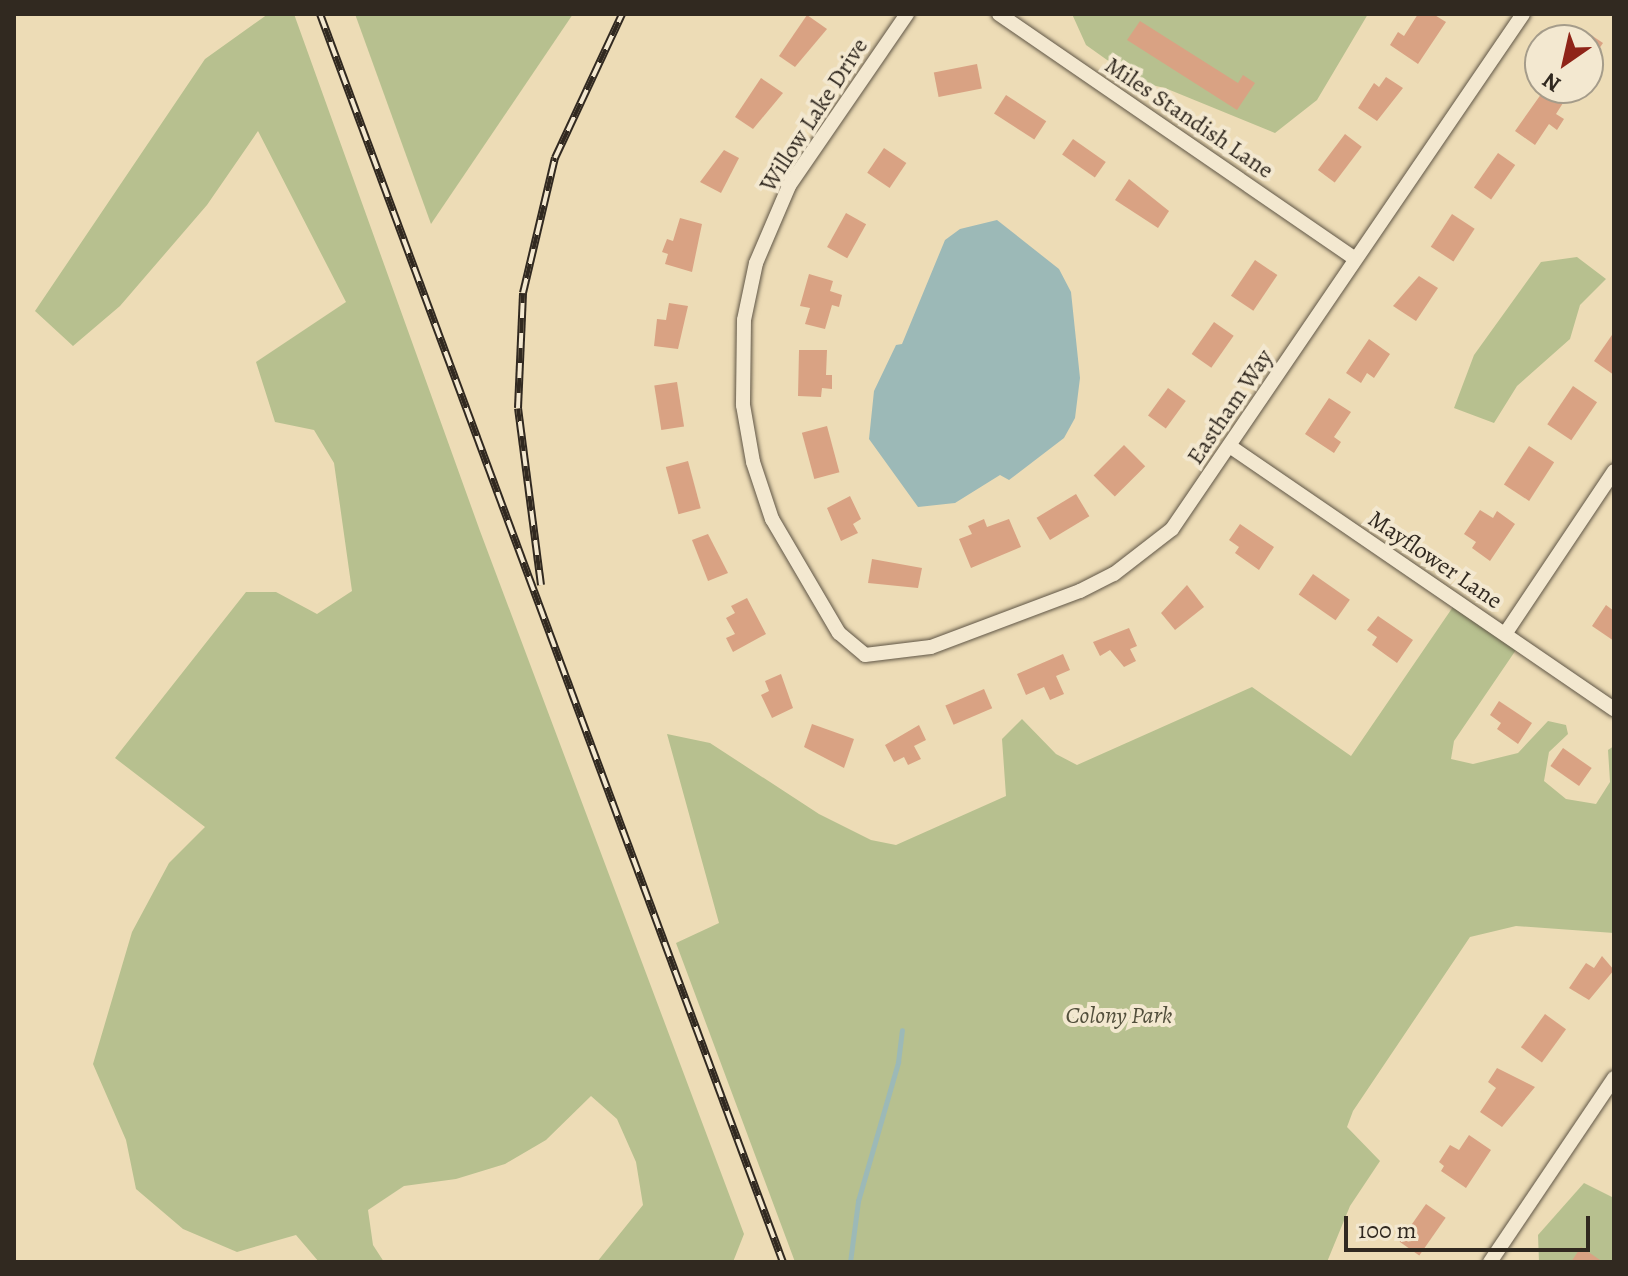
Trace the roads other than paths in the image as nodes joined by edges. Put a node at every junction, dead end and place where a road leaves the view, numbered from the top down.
1 (907, 14) edge
2 (999, 14) edge
3 (1523, 14) edge
4 (1355, 259) junction
5 (1231, 447) junction
6 (1614, 471) edge
7 (1505, 634) junction
8 (851, 645) joint
9 (1614, 709) edge
10 (1614, 1078) edge
11 (1490, 1262) edge

1 - 8 street, Willow Lake Drive
2 - 4 street, Miles Standish Lane
3 - 4 street, Eastham Way
4 - 5 street, Eastham Way
5 - 7 street, Mayflower Lane
5 - 8 street, Eastham Way
6 - 7 street
7 - 9 street, Mayflower Lane
10 - 11 street

